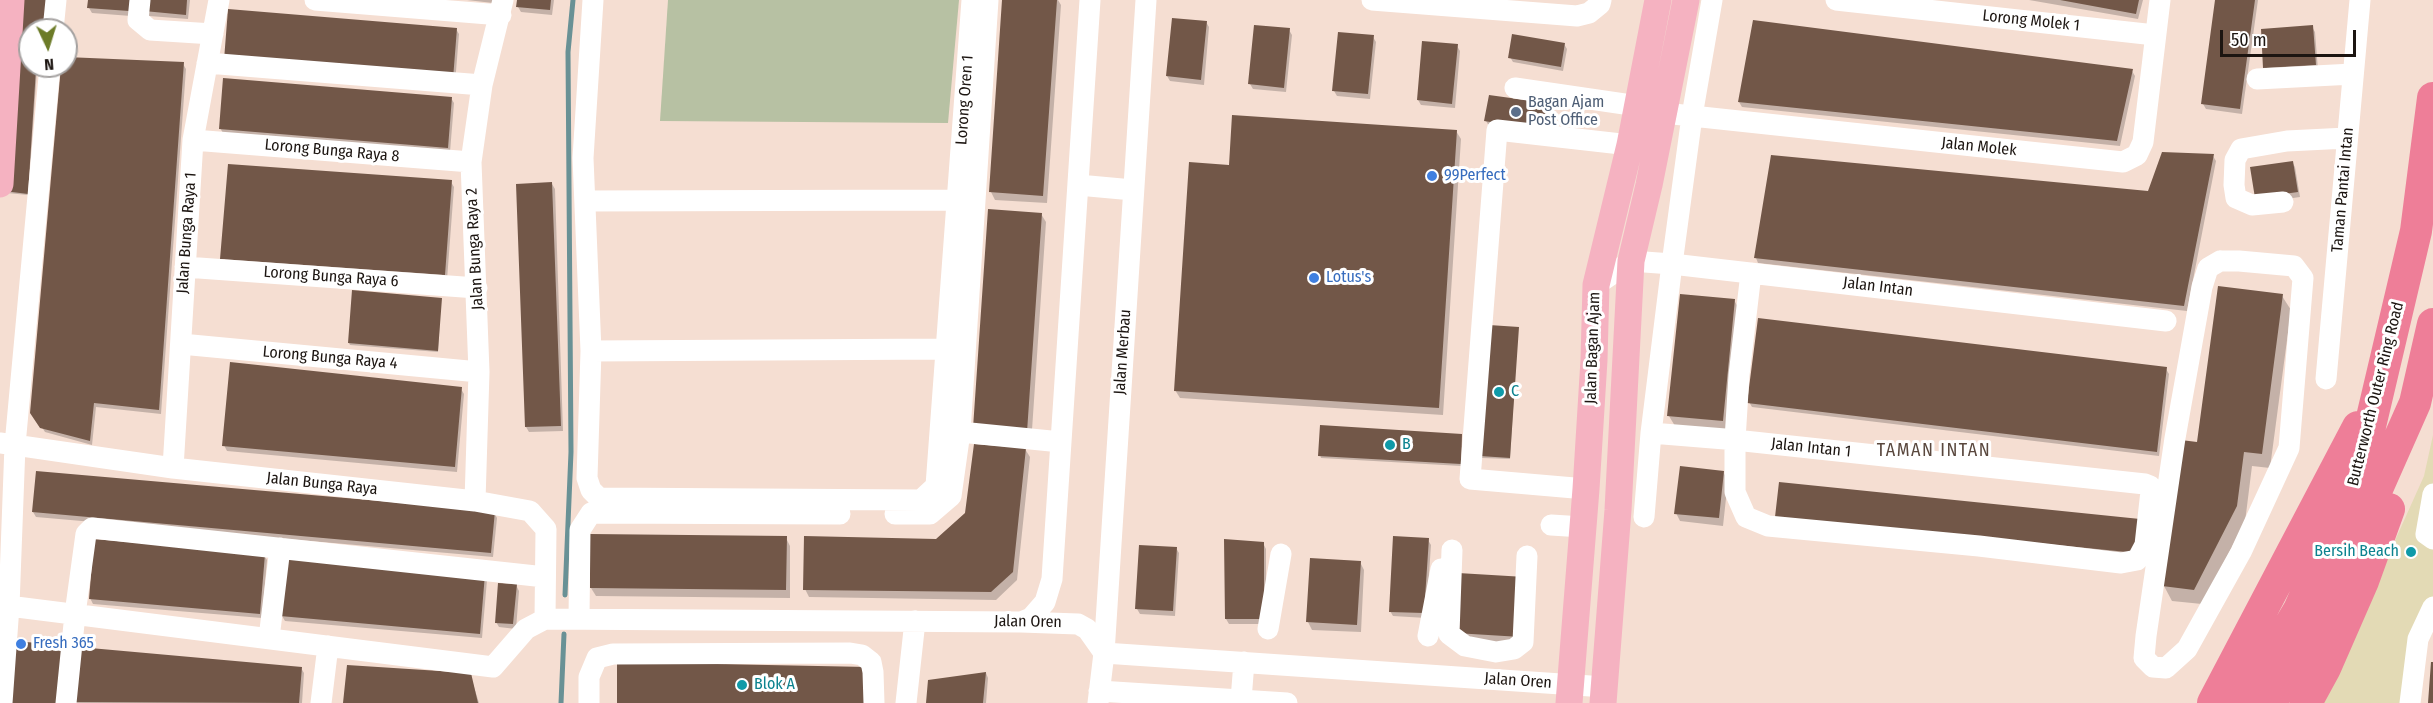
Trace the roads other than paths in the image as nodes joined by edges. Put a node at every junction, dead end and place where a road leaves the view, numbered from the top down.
1 (11, 0) edge
2 (56, 0) edge
3 (140, 0) edge
4 (219, 0) edge
5 (315, 0) edge
6 (593, 0) edge
7 (972, 0) edge
8 (988, 0) edge
9 (1090, 0) edge
10 (1146, 0) edge
11 (1372, 0) edge
12 (1601, 0) edge
13 (1658, 0) edge
14 (1686, 0) edge
15 (1712, 0) edge
16 (1836, 0) edge
17 (2160, 0) edge
18 (2360, 0) edge
19 (1876, 2) edge
20 (502, 7) edge
21 (54, 18) edge
22 (213, 34) junction
23 (2154, 35) junction
24 (207, 63) junction
25 (2353, 74) junction
26 (49, 78) edge
27 (2257, 80) dead end
28 (482, 86) junction
29 (1515, 88) dead end
30 (2433, 98) edge
31 (1638, 106) junction
32 (1664, 113) junction
33 (1692, 116) junction
34 (2347, 138) junction
35 (193, 140) junction
36 (1630, 145) junction
37 (471, 162) junction
38 (0, 184) edge
39 (1078, 185) junction
40 (1649, 185) junction
41 (1133, 190) junction
42 (1682, 190) junction
43 (958, 200) junction
44 (585, 201) junction
45 (2283, 202) dead end
46 (1631, 261) junction
47 (1672, 264) junction
48 (185, 267) junction
49 (1751, 273) junction
50 (2303, 283) junction
51 (1596, 285) junction
52 (2334, 285) junction
53 (477, 288) junction
54 (2166, 321) dead end
55 (2433, 324) edge
56 (181, 344) junction
57 (946, 349) junction
58 (591, 351) junction
59 (479, 372) junction
60 (2326, 379) dead end
61 (2382, 381) junction
62 (2415, 403) junction
63 (960, 432) junction
64 (1651, 433) junction
65 (1735, 440) junction
66 (1061, 442) junction
67 (7, 444) edge
68 (173, 468) junction
69 (1586, 489) junction
70 (2433, 494) edge
71 (475, 501) junction
72 (1644, 517) dead end
73 (1551, 525) dead end
74 (1583, 527) junction
75 (2433, 539) edge
76 (280, 548) junction
77 (1281, 554) dead end
78 (1527, 556) dead end
79 (545, 577) junction
80 (4, 605) edge
81 (2433, 607) edge
82 (75, 614) junction
83 (545, 619) junction
84 (579, 619) junction
85 (915, 621) junction
86 (1021, 622) junction
87 (1268, 629) dead end
88 (1428, 636) dead end
89 (269, 638) junction
90 (328, 646) junction
91 (1104, 653) junction
92 (1244, 662) junction
93 (1570, 694) edge
94 (1604, 695) edge
95 (1098, 697) edge
96 (1241, 700) junction
97 (2, 703) edge
98 (66, 703) edge
99 (321, 703) edge
100 (589, 703) edge
101 (874, 703) edge
102 (906, 703) edge
103 (1287, 703) edge
104 (2213, 703) edge
105 (2244, 703) edge
106 (2271, 703) edge
107 (2306, 703) edge
108 (2410, 703) edge

1 - 38 main road
2 - 21 street
3 - 22 street
4 - 22 street, Jalan Bunga Raya 1
5 - 20 street
6 - 44 street
7 - 43 street, Lorong Oren 1
8 - 63 street
9 - 39 street
10 - 41 street, Jalan Merbau
11 - 12 street
13 - 31 main road, Jalan Bagan Ajam
14 - 32 main road, Jalan Bagan Ajam
15 - 33 street
16 - 19 street, Lorong Molek 1
17 - 23 street, Jalan Molek
18 - 25 street, Taman Pantai Intan
19 - 23 street, Lorong Molek 1
20 - 28 street, Jalan Bunga Raya 2
22 - 24 street, Jalan Bunga Raya 1
23 - 33 street, Jalan Molek
24 - 28 street
24 - 35 street, Jalan Bunga Raya 1
25 - 27 street
25 - 34 street, Taman Pantai Intan
26 - 67 street
28 - 37 street, Jalan Bunga Raya 2
29 - 31 street
30 - 61 highway, Butterworth Outer Ring Road
31 - 36 main road, Jalan Bagan Ajam
32 - 33 street, Jalan Molek
32 - 40 main road, Jalan Bagan Ajam
33 - 42 street
34 - 45 street
34 - 52 street, Taman Pantai Intan
35 - 37 street, Lorong Bunga Raya 8
35 - 48 street, Jalan Bunga Raya 1
36 - 51 main road, Jalan Bagan Ajam
36 - 69 street
37 - 53 street, Jalan Bunga Raya 2
39 - 41 street
39 - 66 street
40 - 42 street
40 - 46 main road, Jalan Bagan Ajam
41 - 91 street, Jalan Merbau
42 - 47 street
43 - 44 street
43 - 57 street, Lorong Oren 1
44 - 58 street
46 - 47 street, Jalan Intan
46 - 51 street
46 - 94 main road, Jalan Bagan Ajam
47 - 49 street, Jalan Intan
47 - 64 street
48 - 53 street, Lorong Bunga Raya 6
48 - 56 street, Jalan Bunga Raya 1
49 - 54 street, Jalan Intan
49 - 65 street
50 - 50 street
50 - 52 street
51 - 69 main road, Jalan Bagan Ajam
52 - 60 street, Taman Pantai Intan
53 - 59 street, Jalan Bunga Raya 2
55 - 62 highway, Butterworth Outer Ring Road
56 - 59 street, Lorong Bunga Raya 4
56 - 68 street, Jalan Bunga Raya 1
57 - 58 street
57 - 58 street, Lorong Oren 1
59 - 71 street, Jalan Bunga Raya 2
61 - 104 highway
61 - 105 highway, Butterworth Outer Ring Road
62 - 106 highway, Butterworth Outer Ring Road
62 - 107 highway
63 - 66 street
63 - 84 street
64 - 65 street, Jalan Intan 1
64 - 72 street
65 - 65 street, Jalan Intan 1
66 - 86 street
67 - 68 street, Jalan Bunga Raya
67 - 80 street
68 - 71 street, Jalan Bunga Raya
69 - 74 main road, Jalan Bagan Ajam
70 - 75 street
71 - 79 street, Jalan Bunga Raya
73 - 74 street
74 - 93 main road, Jalan Bagan Ajam
76 - 79 street
76 - 82 street
76 - 89 street
77 - 87 street
78 - 88 street
79 - 83 street, Jalan Bunga Raya
80 - 82 street
80 - 97 street
81 - 108 street
82 - 89 street
82 - 98 street
83 - 84 street, Jalan Oren
83 - 90 street
84 - 85 street, Jalan Oren
85 - 86 street, Jalan Oren
85 - 102 street
86 - 91 street, Jalan Oren
89 - 90 street
90 - 99 street
91 - 92 street, Jalan Oren
91 - 95 street, Jalan Merbau
92 - 93 street, Jalan Oren
92 - 96 street
93 - 94 street, Jalan Oren
95 - 96 street
96 - 103 street
100 - 101 street

